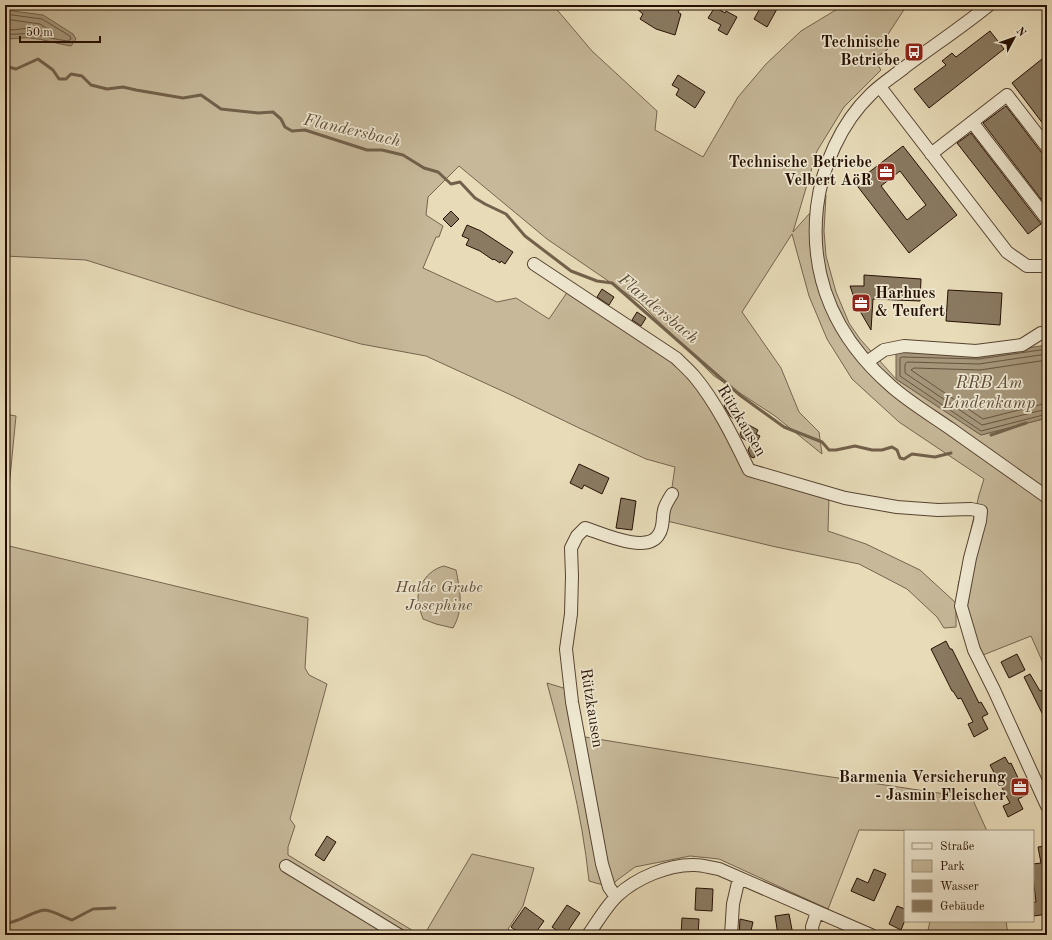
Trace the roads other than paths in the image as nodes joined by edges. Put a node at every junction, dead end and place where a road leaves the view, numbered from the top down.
1 (989, 5) edge
2 (880, 87) junction
3 (972, 122) junction
4 (1047, 147) edge
5 (931, 154) junction
6 (1047, 219) edge
7 (534, 264) dead end
8 (1047, 266) edge
9 (1028, 330) dead end
10 (867, 362) junction
11 (672, 494) dead end
12 (1047, 497) edge
13 (1047, 806) edge
14 (286, 866) dead end
15 (739, 878) junction
16 (616, 897) junction
17 (817, 912) junction
18 (400, 935) edge
19 (588, 935) edge
20 (731, 935) edge
21 (813, 935) edge
22 (871, 935) edge

1 - 2 street
2 - 5 street
2 - 10 street
3 - 4 street
3 - 5 street
3 - 6 street
5 - 8 street
7 - 13 street, Rützkausen
9 - 10 street
10 - 12 street
11 - 16 street, Rützkausen
14 - 18 street
15 - 16 street
15 - 17 street
15 - 20 street
16 - 19 street
17 - 21 street
17 - 22 street

